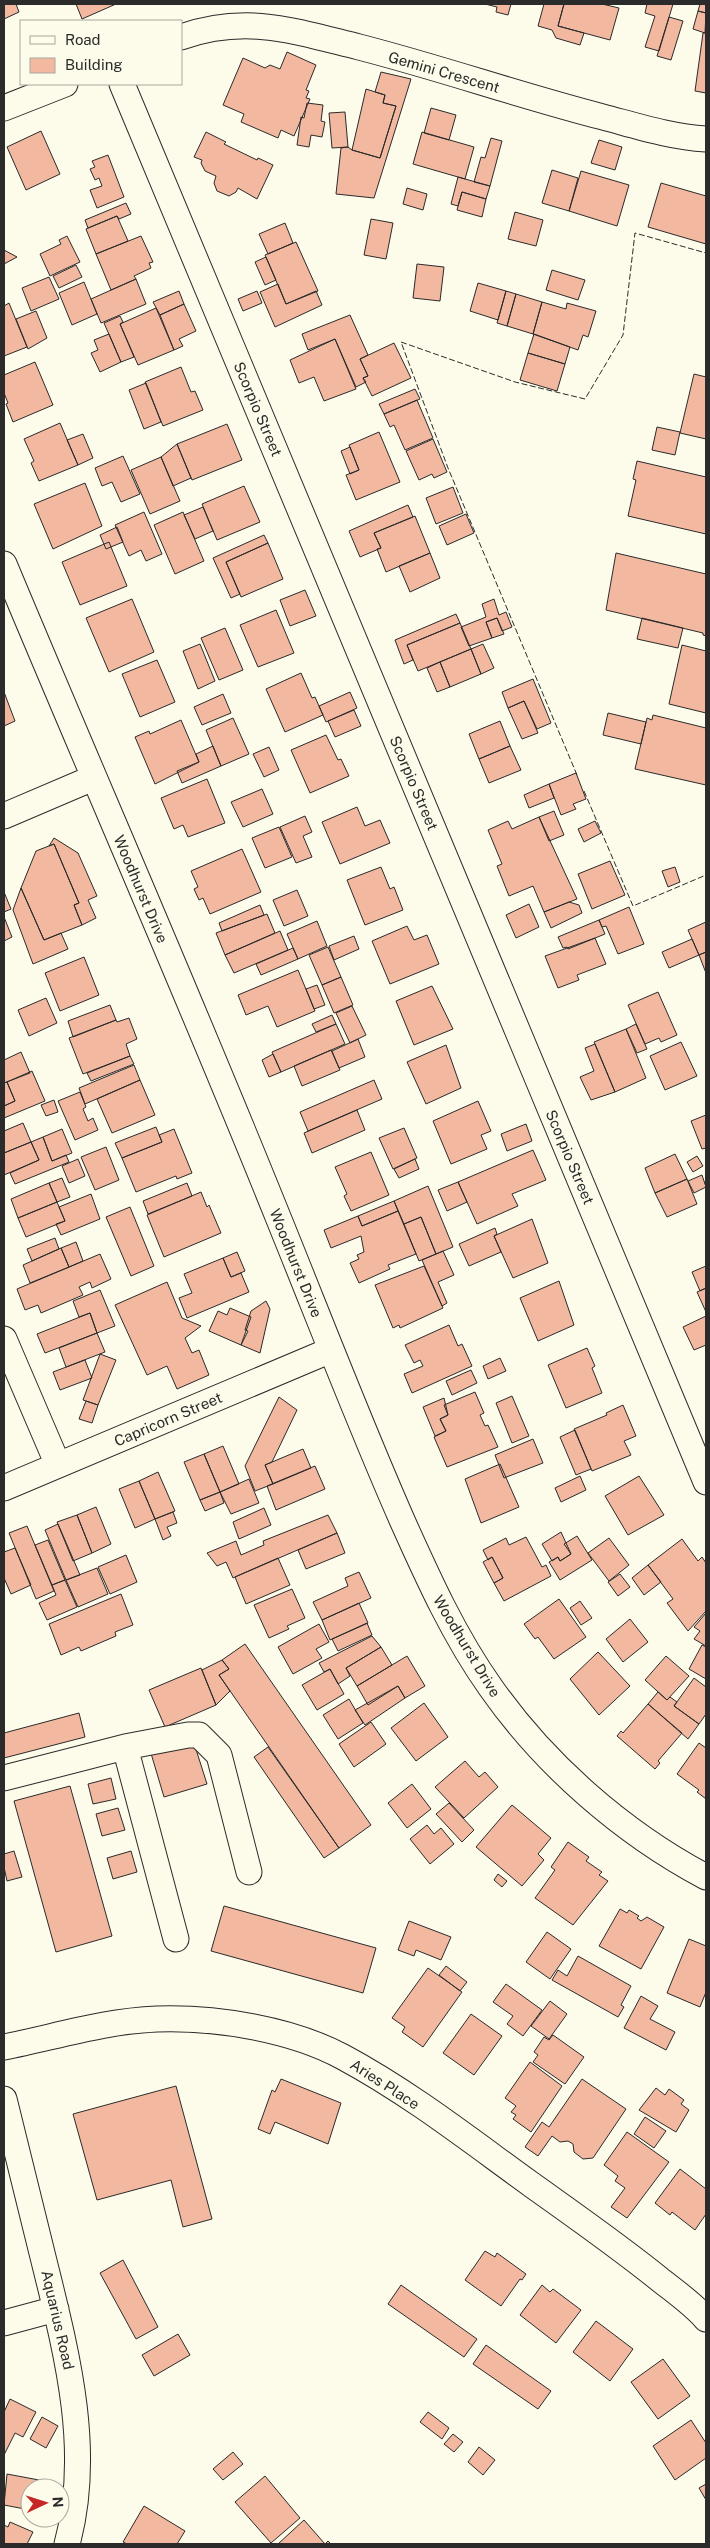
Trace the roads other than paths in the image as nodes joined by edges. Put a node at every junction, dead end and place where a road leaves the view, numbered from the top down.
1 (182, 37) edge
2 (62, 85) edge
3 (122, 85) edge
4 (4, 108) edge
5 (706, 139) edge
6 (4, 564) edge
7 (93, 778) junction
8 (4, 816) edge
9 (4, 1339) edge
10 (331, 1350) junction
11 (58, 1466) junction
12 (706, 1482) edge
13 (4, 1488) edge
14 (125, 1747) junction
15 (4, 1778) edge
16 (249, 1872) dead end
17 (706, 1877) edge
18 (176, 1939) dead end
19 (4, 2047) edge
20 (4, 2099) edge
21 (56, 2309) junction
22 (706, 2319) edge
23 (4, 2323) edge
24 (67, 2544) edge

1 - 5 street, Gemini Crescent
2 - 4 street
3 - 12 street, Scorpio Street
6 - 7 street, Woodhurst Drive
7 - 8 street
7 - 10 street, Woodhurst Drive
9 - 11 street
10 - 11 street, Capricorn Street
10 - 17 street, Woodhurst Drive
11 - 13 street, Capricorn Street
14 - 15 street
14 - 16 street
14 - 18 street
19 - 22 street, Aries Place
20 - 21 street, Aquarius Road
21 - 23 street
21 - 24 street, Aquarius Road

